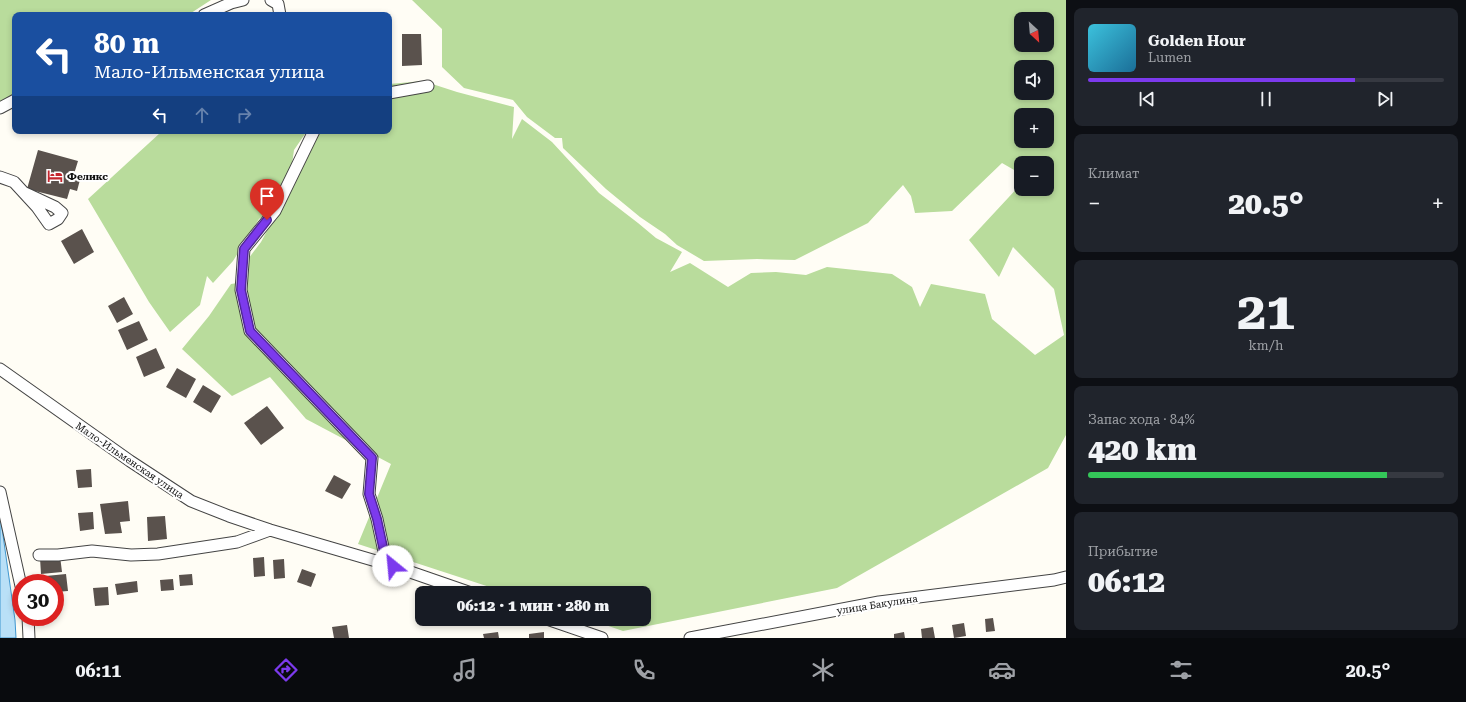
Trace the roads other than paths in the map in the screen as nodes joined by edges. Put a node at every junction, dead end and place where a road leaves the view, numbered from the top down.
1 (243, 0) edge
2 (271, 0) edge
3 (211, 12) edge
4 (279, 12) edge
5 (428, 86) dead end
6 (392, 92) edge
7 (12, 102) edge
8 (0, 108) edge
9 (313, 134) edge
10 (0, 177) edge
11 (25, 193) dead end
12 (0, 369) edge
13 (0, 492) edge
14 (270, 530) junction
15 (39, 555) dead end
16 (393, 566) junction
17 (18, 574) edge
18 (1066, 577) edge
19 (451, 586) edge
20 (28, 626) edge
21 (567, 626) edge
22 (29, 638) edge
23 (602, 638) edge
24 (690, 638) edge

1 - 3 street
2 - 4 street
5 - 6 street
7 - 8 street
9 - 16 street
10 - 11 street
12 - 14 street, Мало-Ильменская улица
13 - 17 street
14 - 15 street
14 - 16 street, Мало-Ильменская улица
16 - 19 street, Мало-Ильменская улица
18 - 24 street, улица Бакулина
20 - 22 street
21 - 23 street

